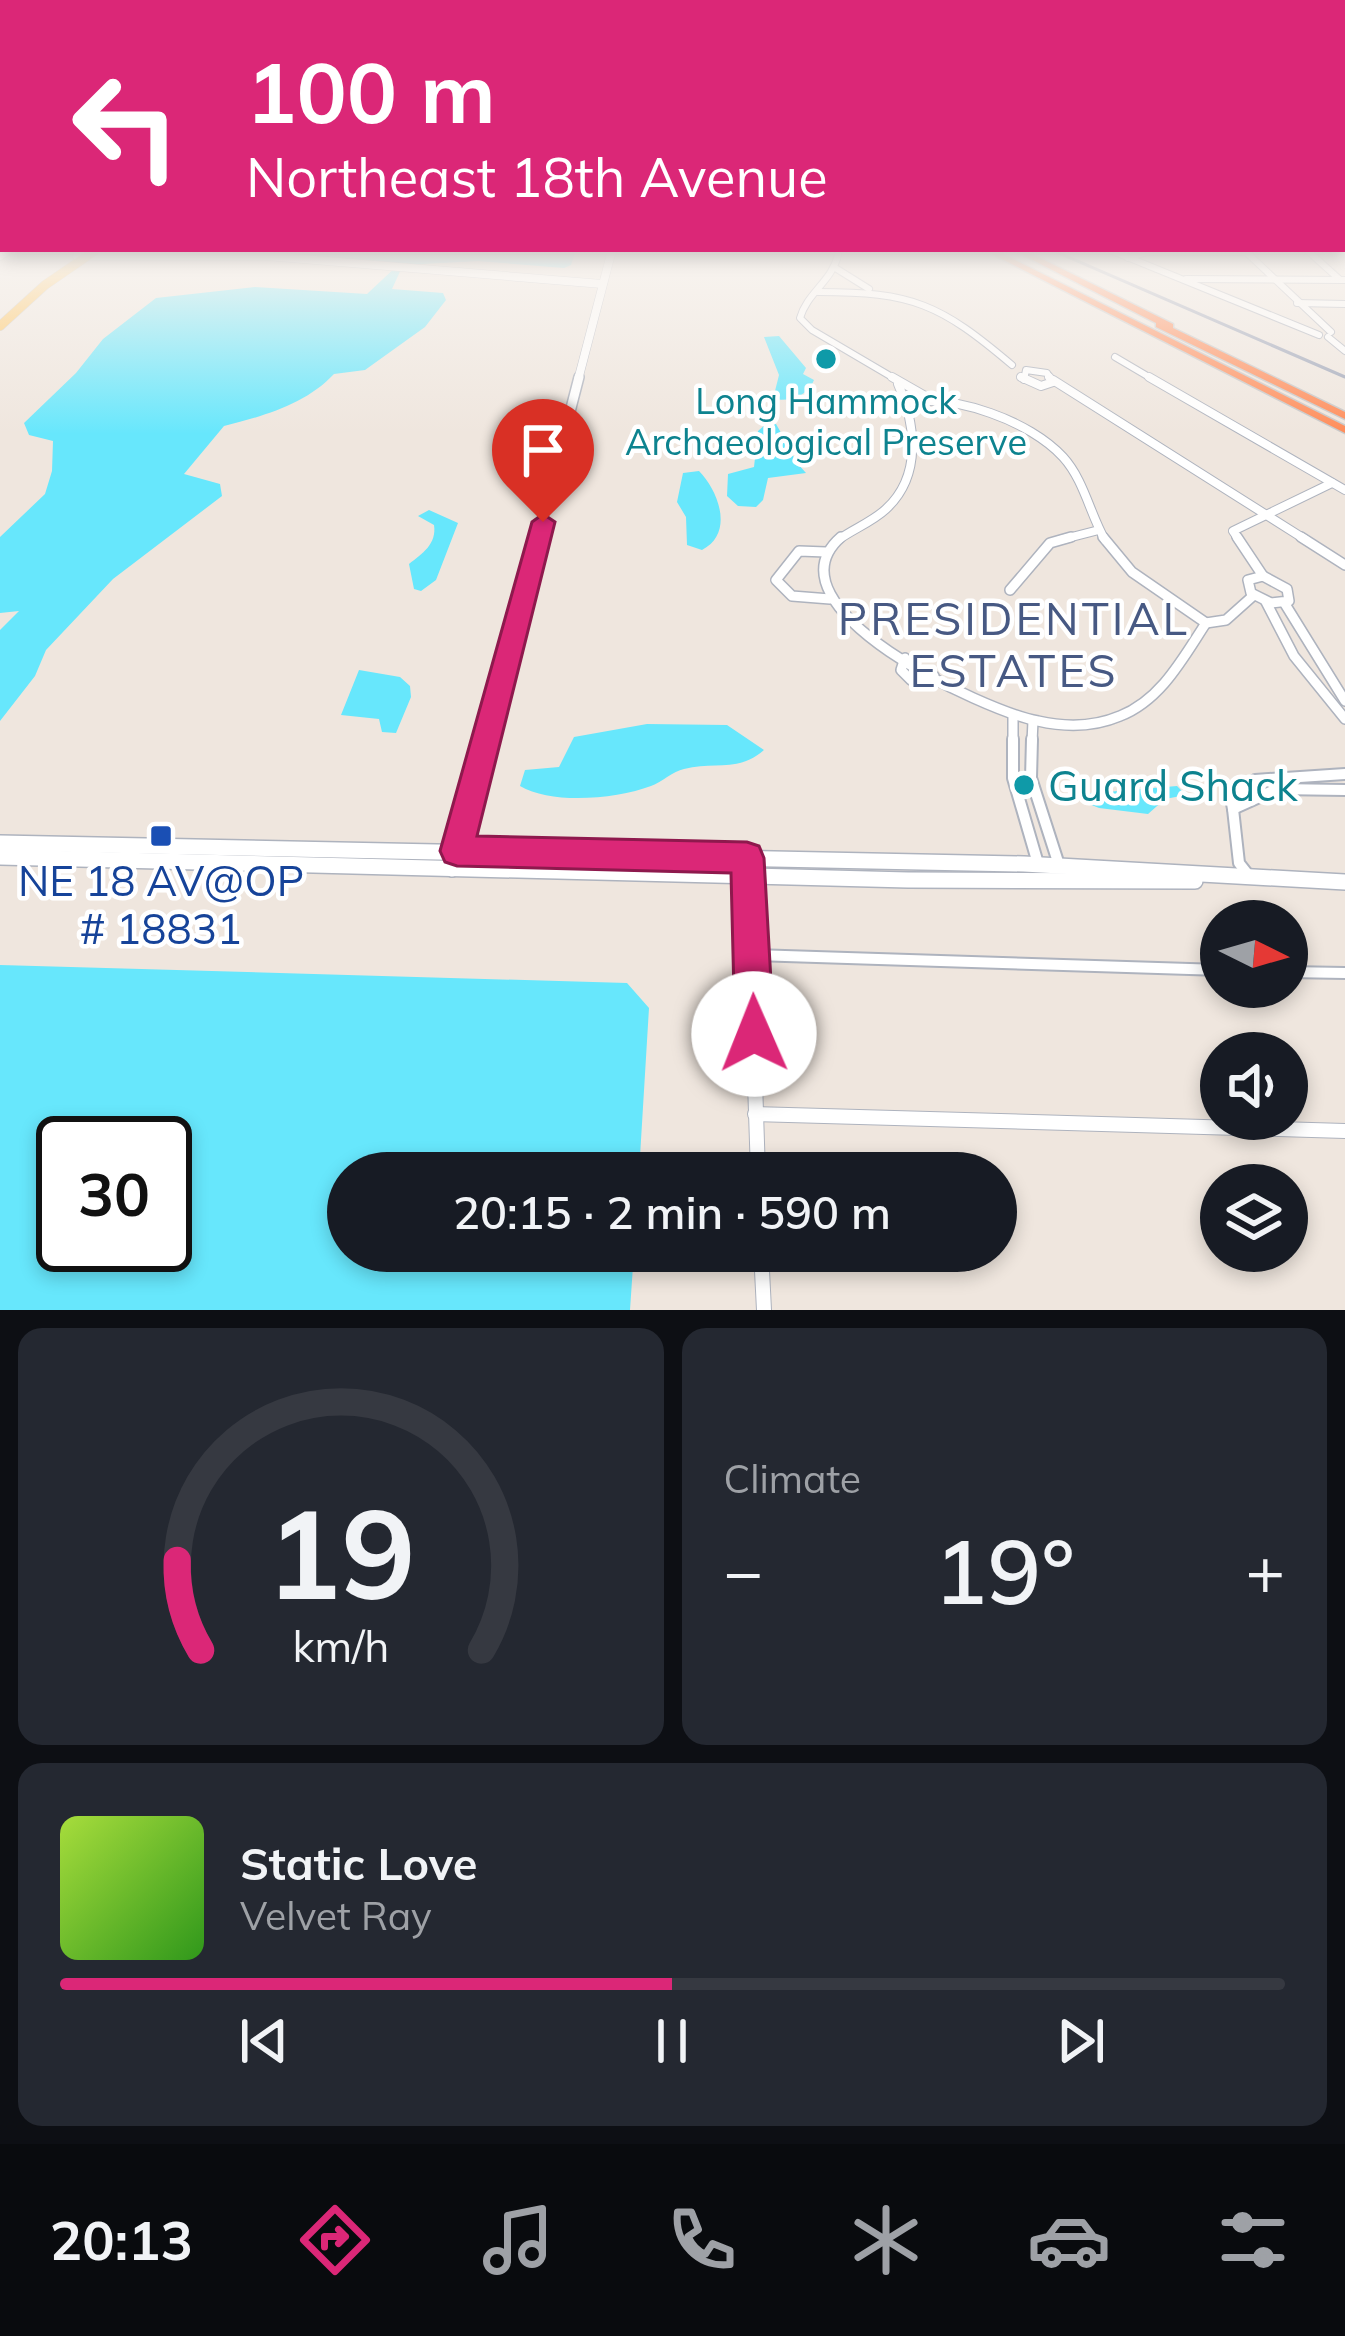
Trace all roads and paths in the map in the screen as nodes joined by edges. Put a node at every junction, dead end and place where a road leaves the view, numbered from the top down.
1 (595, 311) edge
2 (802, 311) edge
3 (942, 311) edge
4 (1111, 311) edge
5 (1117, 311) edge
6 (1130, 311) edge
7 (1258, 311) edge
8 (1306, 311) edge
9 (1325, 333) junction
10 (1345, 351) edge
11 (1115, 357) dead end
12 (1012, 364) dead end
13 (1053, 380) junction
14 (898, 384) junction
15 (927, 397) junction
16 (908, 403) junction
17 (1345, 423) edge
18 (1332, 483) junction
19 (1345, 490) edge
20 (1265, 514) junction
21 (1096, 531) junction
22 (826, 552) junction
23 (1345, 565) edge
24 (1263, 576) junction
25 (1010, 590) dead end
26 (1254, 595) junction
27 (830, 599) junction
28 (1266, 602) junction
29 (1285, 604) junction
30 (1206, 623) junction
31 (1290, 648) junction
32 (1312, 651) junction
33 (1345, 701) edge
34 (1013, 715) junction
35 (1345, 719) edge
36 (1034, 721) junction
37 (1012, 765) junction
38 (1030, 767) junction
39 (1345, 774) edge
40 (1345, 790) edge
41 (1233, 809) junction
42 (0, 843) edge
43 (457, 851) junction
44 (0, 857) edge
45 (747, 858) junction
46 (1037, 865) junction
47 (1060, 866) junction
48 (452, 869) junction
49 (748, 877) junction
50 (1250, 877) junction
51 (1292, 880) junction
52 (1345, 882) edge
53 (1054, 883) junction
54 (754, 955) junction
55 (1200, 969) edge
56 (1308, 973) edge
57 (1345, 974) edge
58 (755, 1114) junction
59 (1345, 1131) edge
60 (757, 1152) edge
61 (762, 1272) edge
62 (764, 1310) edge

1 - 43 street
2 - 14 street
3 - 12 street
4 - 17 highway
5 - 17 highway
6 - 17 highway
7 - 9 street
8 - 9 street
9 - 10 street
11 - 18 street
13 - 13 street
13 - 20 street
14 - 15 street
14 - 16 street
15 - 16 street
15 - 21 street
16 - 22 street
18 - 19 street
18 - 20 street
20 - 23 street
20 - 24 street
21 - 25 street
21 - 30 street
22 - 27 street
22 - 27 street
24 - 26 street
24 - 29 street
26 - 28 street
26 - 30 street
27 - 34 street
28 - 29 street
28 - 31 street
29 - 32 street
30 - 36 street
31 - 32 street
31 - 35 street
32 - 33 street
34 - 36 street
34 - 37 street
36 - 38 street
37 - 38 street
37 - 46 street
38 - 47 street
39 - 41 street
40 - 41 street
41 - 50 street
42 - 43 street
43 - 45 street
43 - 48 street
44 - 48 street
45 - 46 street
45 - 49 street
46 - 47 street
46 - 53 street
47 - 50 street
47 - 53 street
48 - 49 street
49 - 53 street
49 - 54 street
50 - 51 street
51 - 52 street
51 - 53 street
54 - 55 street
54 - 58 street
56 - 57 street
58 - 59 street
58 - 60 street
61 - 62 street

